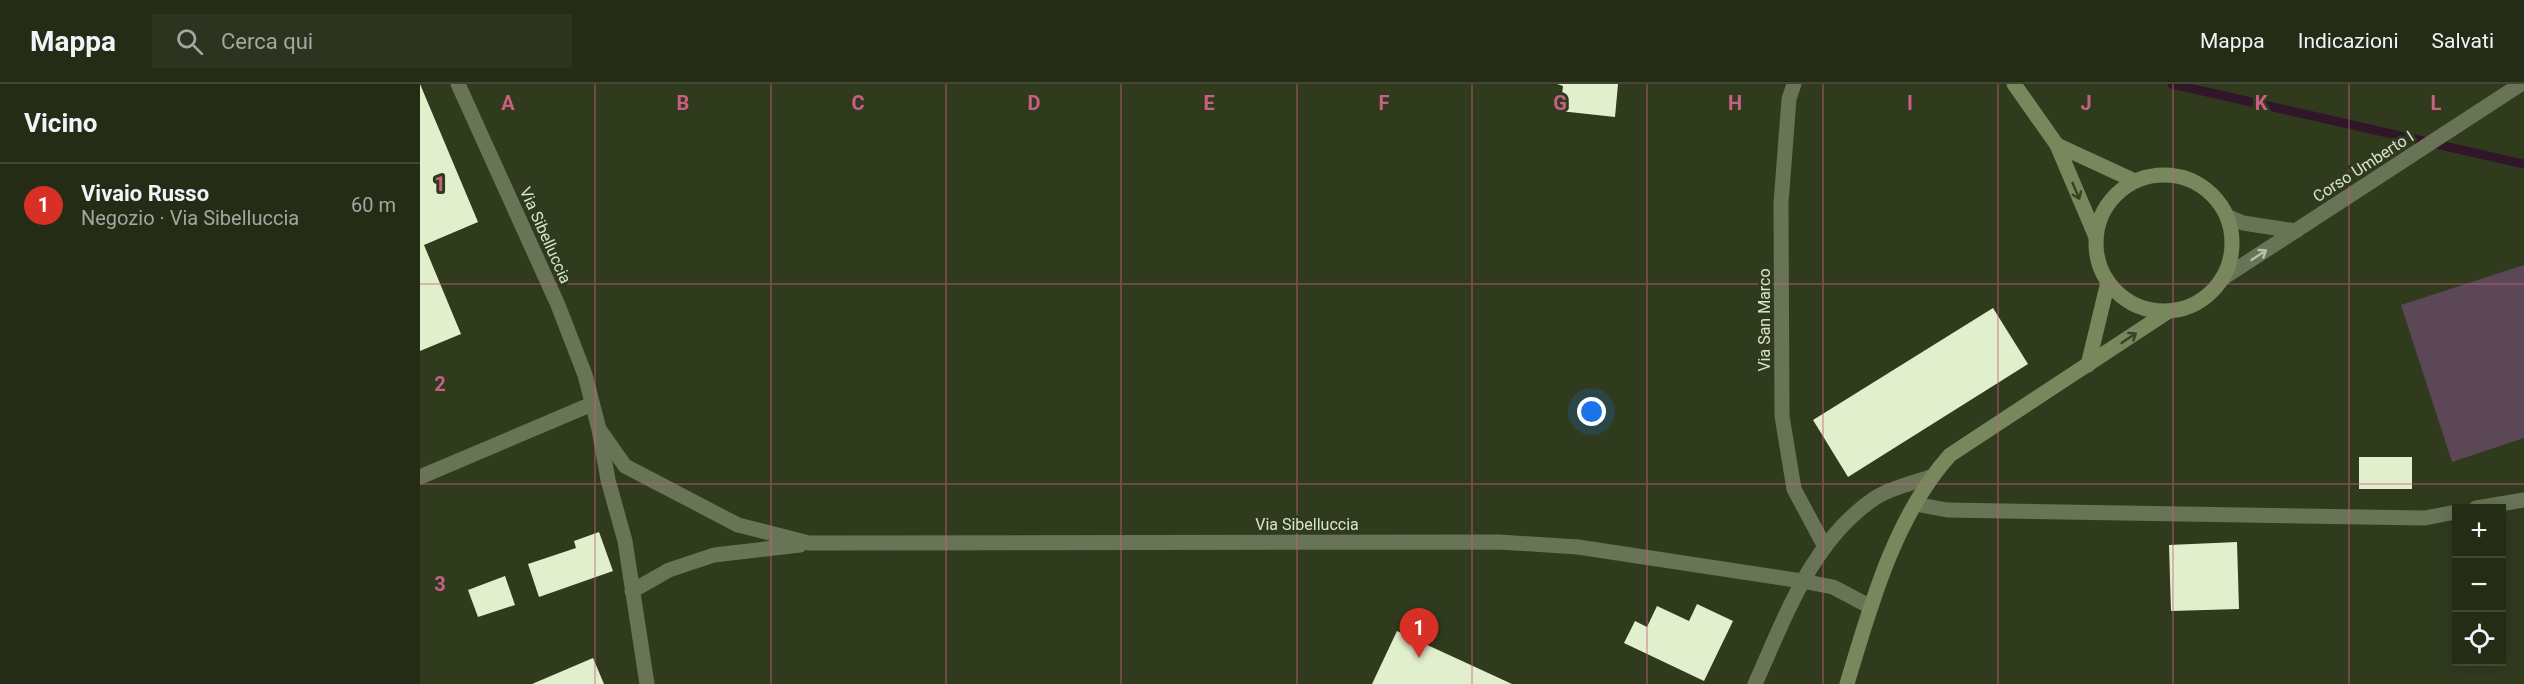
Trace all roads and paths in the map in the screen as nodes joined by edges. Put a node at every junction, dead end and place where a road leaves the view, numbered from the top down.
1 (458, 84) edge
2 (1794, 84) edge
3 (2014, 84) edge
4 (2515, 88) edge
5 (2056, 145) junction
6 (2135, 181) junction
7 (2227, 216) junction
8 (2296, 231) junction
9 (2096, 237) junction
10 (2223, 278) junction
11 (2108, 282) junction
12 (2169, 310) junction
13 (2088, 366) junction
14 (592, 404) junction
15 (599, 429) junction
16 (420, 477) edge
17 (1930, 477) junction
18 (2524, 500) edge
19 (1915, 504) junction
20 (2500, 504) edge
21 (2452, 513) edge
22 (809, 543) junction
23 (1825, 547) junction
24 (1802, 581) junction
25 (632, 591) junction
26 (1871, 607) junction
27 (647, 684) edge
28 (1755, 684) edge
29 (1847, 684) edge

1 - 14 street, Via Sibelluccia
2 - 23 street, Via San Marco
3 - 5 main road
4 - 8 street, Corso Umberto I
5 - 6 main road
5 -> 9 main road
6 - 7 main road
6 - 9 main road
7 - 8 street
7 - 10 main road
10 -> 8 street, Corso Umberto I
9 - 11 main road
10 - 12 main road
11 - 12 main road
11 - 13 main road
13 -> 12 main road
13 - 17 main road
14 - 15 street, Via Sibelluccia
14 - 16 street
15 - 22 street, Via Sibelluccia
15 - 25 street, Via Sibelluccia
17 - 19 main road
17 - 23 street
18 - 20 street
19 - 21 street
19 - 26 main road
22 - 24 street, Via Sibelluccia
22 - 25 street, Via Sibelluccia
23 - 24 street
24 - 26 street, Via Sibelluccia
24 - 28 street
25 - 27 street, Via Sibelluccia
26 - 29 main road

